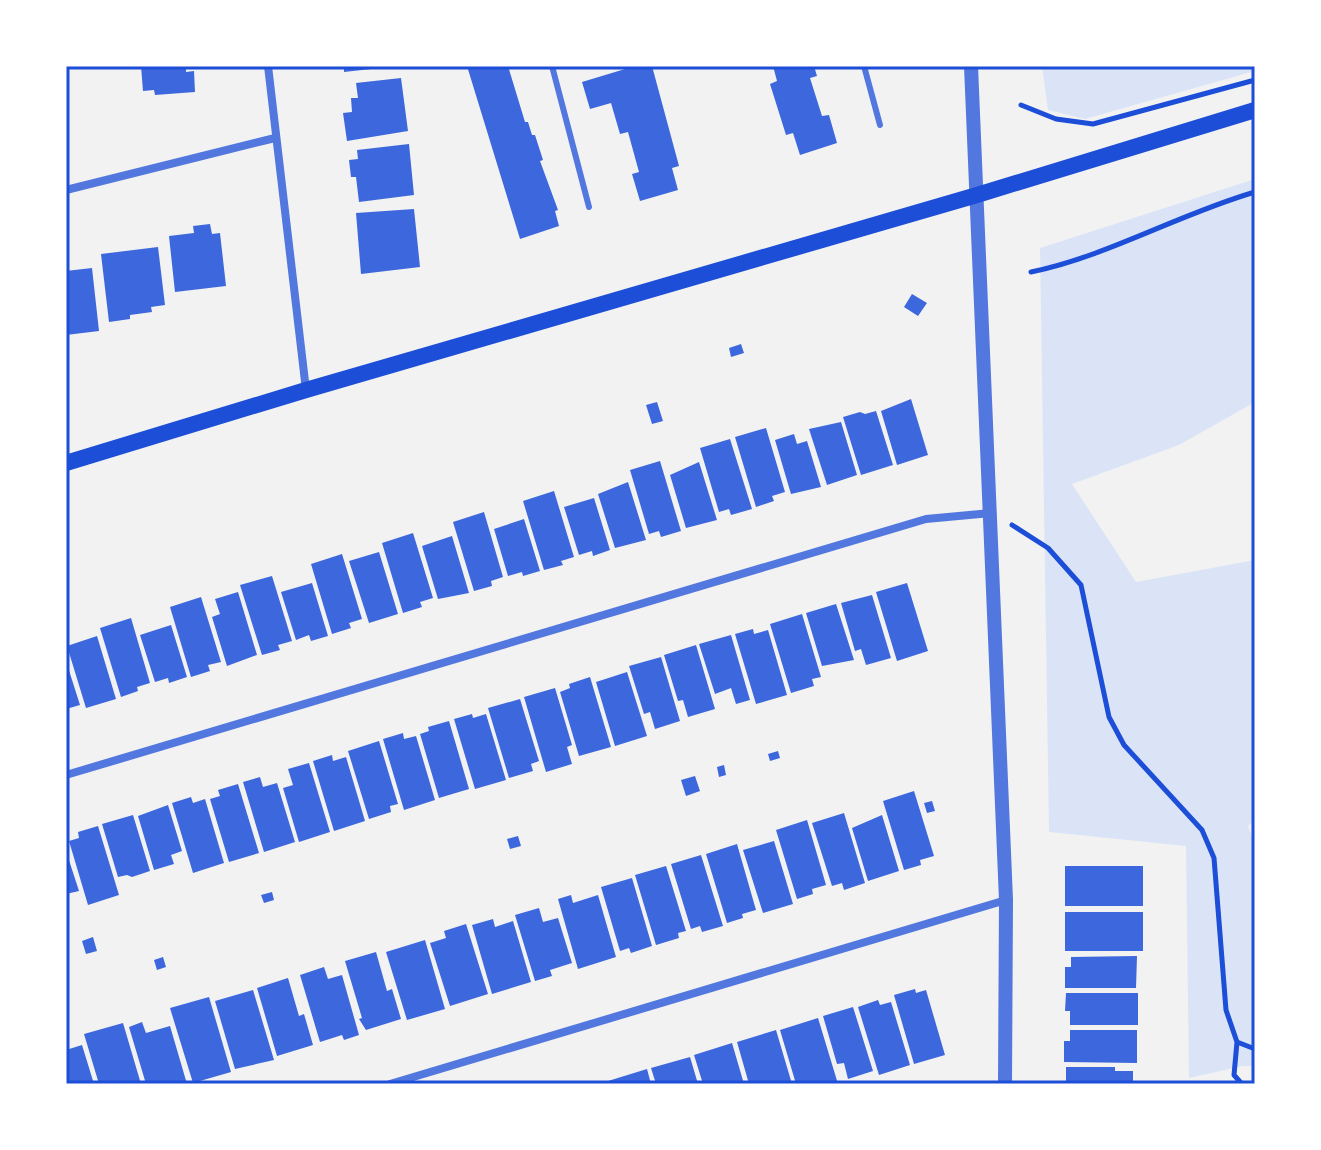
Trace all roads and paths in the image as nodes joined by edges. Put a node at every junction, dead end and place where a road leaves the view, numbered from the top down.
1 (268, 66) edge
2 (552, 66) edge
3 (864, 66) edge
4 (971, 66) edge
5 (1255, 80) edge
6 (1021, 105) dead end
7 (1255, 110) edge
8 (880, 125) dead end
9 (275, 138) junction
10 (66, 190) edge
11 (1255, 192) edge
12 (977, 195) junction
13 (589, 207) dead end
14 (1031, 272) dead end
15 (306, 390) junction
16 (66, 463) edge
17 (991, 513) junction
18 (66, 775) edge
19 (1006, 900) junction
20 (1237, 1042) junction
21 (1255, 1049) edge
22 (390, 1084) edge
23 (1005, 1084) edge
24 (1242, 1084) edge

1 - 9 street
2 - 13 lane
3 - 8 lane
4 - 12 street
5 - 6 path
7 - 12 main road
9 - 10 street
9 - 15 street
11 - 14 path
12 - 15 main road
12 - 17 street
15 - 16 main road
17 - 18 street
17 - 19 street
17 - 20 path
19 - 22 street
19 - 23 street
20 - 21 path
20 - 24 path

